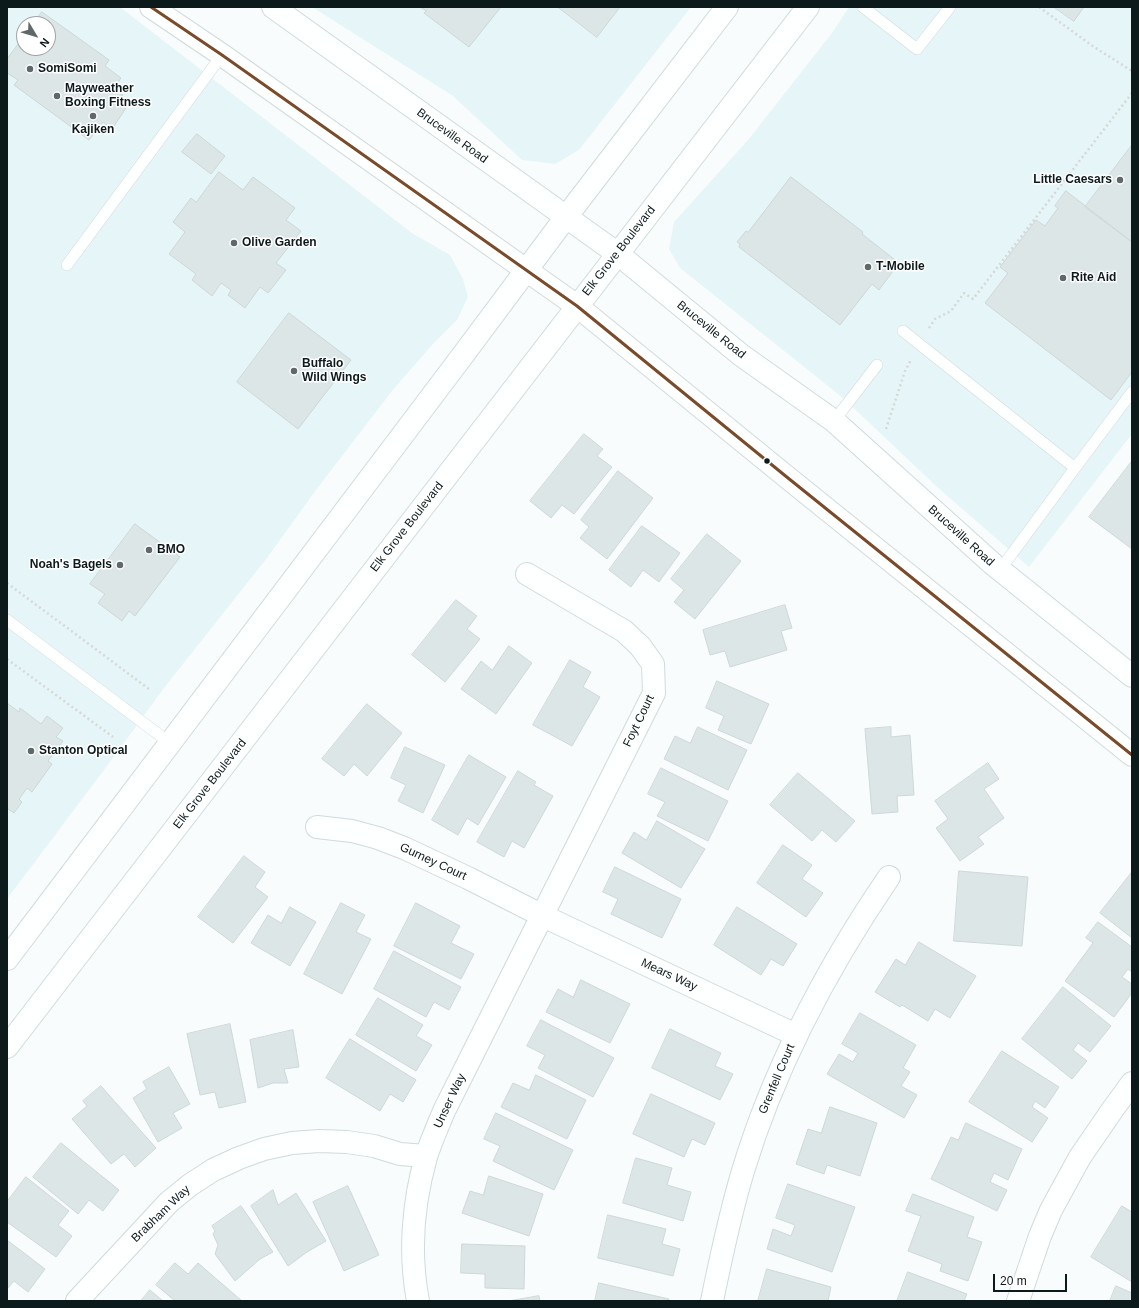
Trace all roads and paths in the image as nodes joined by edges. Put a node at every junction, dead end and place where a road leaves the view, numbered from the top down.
1 (151, 7) edge
2 (273, 7) edge
3 (727, 7) edge
4 (808, 7) edge
5 (863, 7) edge
6 (950, 7) edge
7 (1039, 7) edge
8 (222, 55) junction
9 (1132, 71) edge
10 (1132, 93) edge
11 (566, 217) junction
12 (618, 254) junction
13 (67, 265) dead end
14 (527, 270) junction
15 (577, 306) junction
16 (904, 331) dead end
17 (920, 344) junction
18 (877, 365) dead end
19 (1132, 392) edge
20 (834, 421) junction
21 (886, 429) dead end
22 (1075, 468) junction
23 (1000, 570) junction
24 (526, 574) dead end
25 (7, 584) edge
26 (7, 620) edge
27 (7, 658) edge
28 (1132, 676) edge
29 (149, 690) dead end
30 (113, 738) dead end
31 (170, 743) junction
32 (1132, 755) edge
33 (317, 827) dead end
34 (889, 877) dead end
35 (543, 916) junction
36 (7, 959) edge
37 (796, 1035) junction
38 (7, 1048) edge
39 (1132, 1083) edge
40 (426, 1156) junction
41 (77, 1301) edge
42 (418, 1301) edge
43 (712, 1301) edge
44 (1018, 1301) edge

1 - 8 main road
2 - 11 main road, Bruceville Road
3 - 11 main road
4 - 12 main road, Elk Grove Boulevard
5 - 6 lane
7 - 9 path
8 - 13 lane
8 - 14 main road
10 - 17 path
11 - 12 main road, Bruceville Road
11 - 14 main road
12 - 15 main road, Elk Grove Boulevard
12 - 20 main road, Bruceville Road
14 - 15 main road
14 - 31 main road
15 - 32 main road
15 - 38 main road, Elk Grove Boulevard
16 - 17 lane
17 - 21 path
17 - 22 lane
18 - 20 lane
19 - 22 lane
20 - 23 main road, Bruceville Road
22 - 23 lane
23 - 28 main road, Bruceville Road
24 - 35 main road, Foyt Court
25 - 29 path
26 - 31 lane
27 - 30 path
31 - 36 main road
33 - 35 main road, Gurney Court
34 - 37 main road, Grenfell Court
35 - 37 main road, Mears Way
35 - 40 main road, Unser Way
37 - 43 main road, Grenfell Court
39 - 44 main road
40 - 41 main road, Brabham Way
40 - 42 main road, Unser Way

